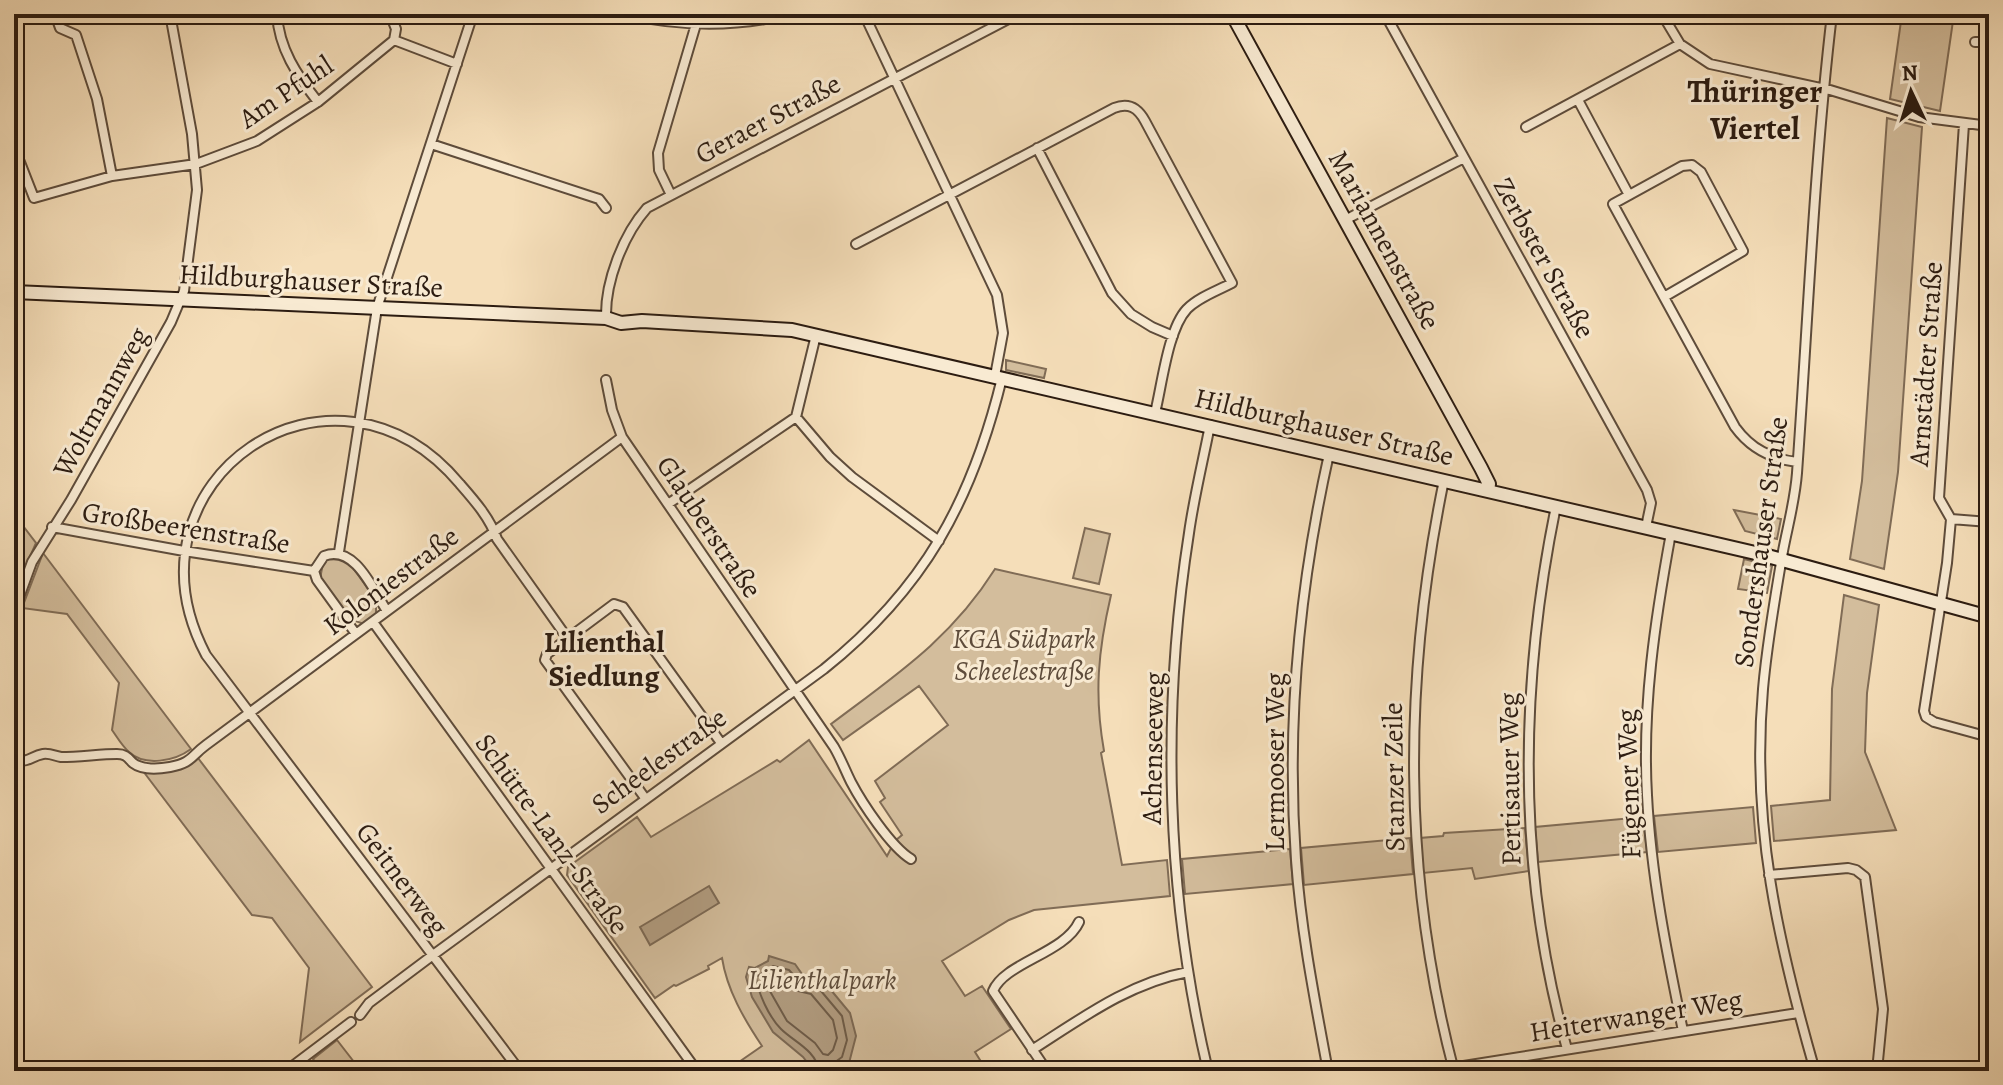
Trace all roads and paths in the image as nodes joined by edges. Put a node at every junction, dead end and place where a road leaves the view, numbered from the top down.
1 (55, 14) edge
2 (170, 14) edge
3 (277, 14) edge
4 (390, 14) edge
5 (473, 14) edge
6 (623, 14) edge
7 (699, 14) edge
8 (789, 14) edge
9 (864, 14) edge
10 (1018, 14) edge
11 (1232, 14) edge
12 (1385, 14) edge
13 (1662, 14) edge
14 (1832, 14) edge
15 (696, 25) junction
16 (394, 40) junction
17 (1975, 42) dead end
18 (1989, 42) edge
19 (1680, 44) junction
20 (457, 64) junction
21 (894, 78) junction
22 (1824, 88) junction
23 (1578, 100) junction
24 (318, 102) junction
25 (1964, 124) junction
26 (1989, 126) edge
27 (1526, 127) dead end
28 (431, 144) junction
29 (14, 147) edge
30 (1037, 148) junction
31 (1464, 158) junction
32 (196, 164) junction
33 (112, 176) junction
34 (948, 194) junction
35 (671, 195) junction
36 (1629, 195) junction
37 (606, 208) dead end
38 (1345, 220) junction
39 (856, 244) dead end
40 (14, 292) edge
41 (1664, 297) junction
42 (181, 298) junction
43 (377, 308) junction
44 (606, 318) junction
45 (816, 335) junction
46 (1173, 336) junction
47 (998, 377) junction
48 (606, 380) dead end
49 (1155, 413) junction
50 (796, 417) junction
51 (360, 423) junction
52 (1210, 425) junction
53 (622, 437) junction
54 (1329, 454) junction
55 (1797, 462) junction
56 (1444, 480) junction
57 (1488, 490) junction
58 (668, 504) junction
59 (1556, 506) junction
60 (1951, 519) junction
61 (1989, 522) edge
62 (52, 527) junction
63 (1646, 527) junction
64 (494, 531) junction
65 (1671, 533) junction
66 (939, 541) junction
67 (184, 551) junction
68 (339, 552) junction
69 (1782, 559) junction
70 (314, 571) junction
71 (1940, 603) junction
72 (14, 611) edge
73 (387, 611) junction
74 (1989, 617) edge
75 (373, 622) junction
76 (356, 634) junction
77 (568, 639) junction
78 (794, 690) junction
79 (249, 713) junction
80 (1989, 737) edge
81 (721, 743) junction
82 (14, 761) edge
83 (645, 798) junction
84 (911, 859) dead end
85 (550, 868) junction
86 (1769, 875) junction
87 (1079, 922) dead end
88 (433, 955) junction
89 (1188, 972) junction
90 (1798, 1013) junction
91 (360, 1015) dead end
92 (351, 1022) dead end
93 (1683, 1031) junction
94 (1567, 1049) junction
95 (1032, 1050) junction
96 (1453, 1069) edge
97 (286, 1071) edge
98 (520, 1071) edge
99 (697, 1071) edge
100 (1047, 1071) edge
101 (1208, 1071) edge
102 (1328, 1071) edge
103 (1432, 1071) edge
104 (1815, 1071) edge
105 (1877, 1071) edge

1 - 33 street
2 - 32 street, Woltmannweg
3 - 24 street
4 - 16 street
5 - 20 street
6 - 15 street
7 - 15 street
8 - 15 street
9 - 21 street, Scheelestraße
10 - 21 street, Geraer Straße
11 - 38 main road, Mariannenstraße
12 - 31 street, Zerbster Straße
13 - 19 street
14 - 22 street, Sondershauser Straße
15 - 35 street
16 - 20 street
16 - 24 street, Am Pfuhl
17 - 18 street
19 - 22 street
19 - 23 street
20 - 28 street
21 - 34 street, Scheelestraße
21 - 35 street, Geraer Straße
22 - 25 street
22 - 55 street, Sondershauser Straße
23 - 27 street
23 - 36 street
24 - 32 street, Am Pfuhl
25 - 26 street
25 - 60 street, Arnstädter Straße
28 - 37 street
28 - 43 street
29 - 33 street, Am Pfuhl
30 - 34 street
30 - 46 street
30 - 46 street
31 - 38 street
31 - 63 street, Zerbster Straße
32 - 33 street, Am Pfuhl
32 - 42 street, Woltmannweg
34 - 39 street
34 - 47 street, Scheelestraße
35 - 44 street, Geraer Straße
36 - 41 street
36 - 41 street
38 - 57 main road, Mariannenstraße
40 - 42 main road, Hildburghauser Straße
41 - 55 street
42 - 43 main road, Hildburghauser Straße
42 - 62 street, Woltmannweg
43 - 44 main road, Hildburghauser Straße
43 - 51 street
44 - 45 main road, Hildburghauser Straße
45 - 47 main road, Hildburghauser Straße
45 - 50 street
46 - 49 street
47 - 49 main road, Hildburghauser Straße
47 - 66 street, Scheelestraße
48 - 53 street, Glauberstraße
49 - 52 main road, Hildburghauser Straße
50 - 58 street
50 - 66 street
51 - 64 street, Geitnerweg
51 - 67 street, Geitnerweg
51 - 68 street
52 - 54 main road, Hildburghauser Straße
52 - 89 street, Achenseeweg
53 - 58 street, Glauberstraße
53 - 64 street, Koloniestraße
54 - 56 main road, Hildburghauser Straße
54 - 102 street, Lermooser Weg
55 - 69 street, Sondershauser Straße
56 - 57 main road, Hildburghauser Straße
56 - 96 street, Stanzer Zeile
57 - 59 main road, Hildburghauser Straße
58 - 78 street, Glauberstraße
59 - 63 main road, Hildburghauser Straße
59 - 94 street, Pertisauer Weg
60 - 61 street
60 - 71 street, Arnstädter Straße
62 - 67 street, Großbeerenstraße
62 - 72 street, Woltmannweg
63 - 65 main road, Hildburghauser Straße
64 - 73 street, Koloniestraße
64 - 77 street, Geitnerweg
65 - 69 main road, Hildburghauser Straße
65 - 93 street, Fügener Weg
66 - 78 street, Scheelestraße
67 - 70 street, Großbeerenstraße
67 - 79 street, Geitnerweg
68 - 70 street
68 - 73 street
69 - 71 main road, Hildburghauser Straße
69 - 86 street, Sondershauser Straße
70 - 76 street
71 - 74 main road, Hildburghauser Straße
71 - 80 street, Arnstädter Straße
73 - 75 street, Koloniestraße
75 - 76 street, Koloniestraße
75 - 85 street, Schütte-Lanz-Straße
76 - 79 street, Koloniestraße
77 - 81 street
77 - 83 street
78 - 81 street, Scheelestraße
78 - 84 street
79 - 82 street, Koloniestraße
79 - 88 street, Geitnerweg
81 - 83 street, Scheelestraße
83 - 85 street, Scheelestraße
85 - 88 street, Scheelestraße
85 - 99 street, Schütte-Lanz-Straße
86 - 90 street, Sondershauser Straße
86 - 105 street
87 - 95 street
88 - 91 street, Scheelestraße
88 - 98 street, Geitnerweg
89 - 95 street
89 - 101 street, Achenseeweg
90 - 93 street, Heiterwanger Weg
90 - 104 street, Sondershauser Straße
92 - 97 street
93 - 94 street, Heiterwanger Weg
94 - 96 street, Heiterwanger Weg
95 - 100 street
96 - 103 street, Heiterwanger Weg

